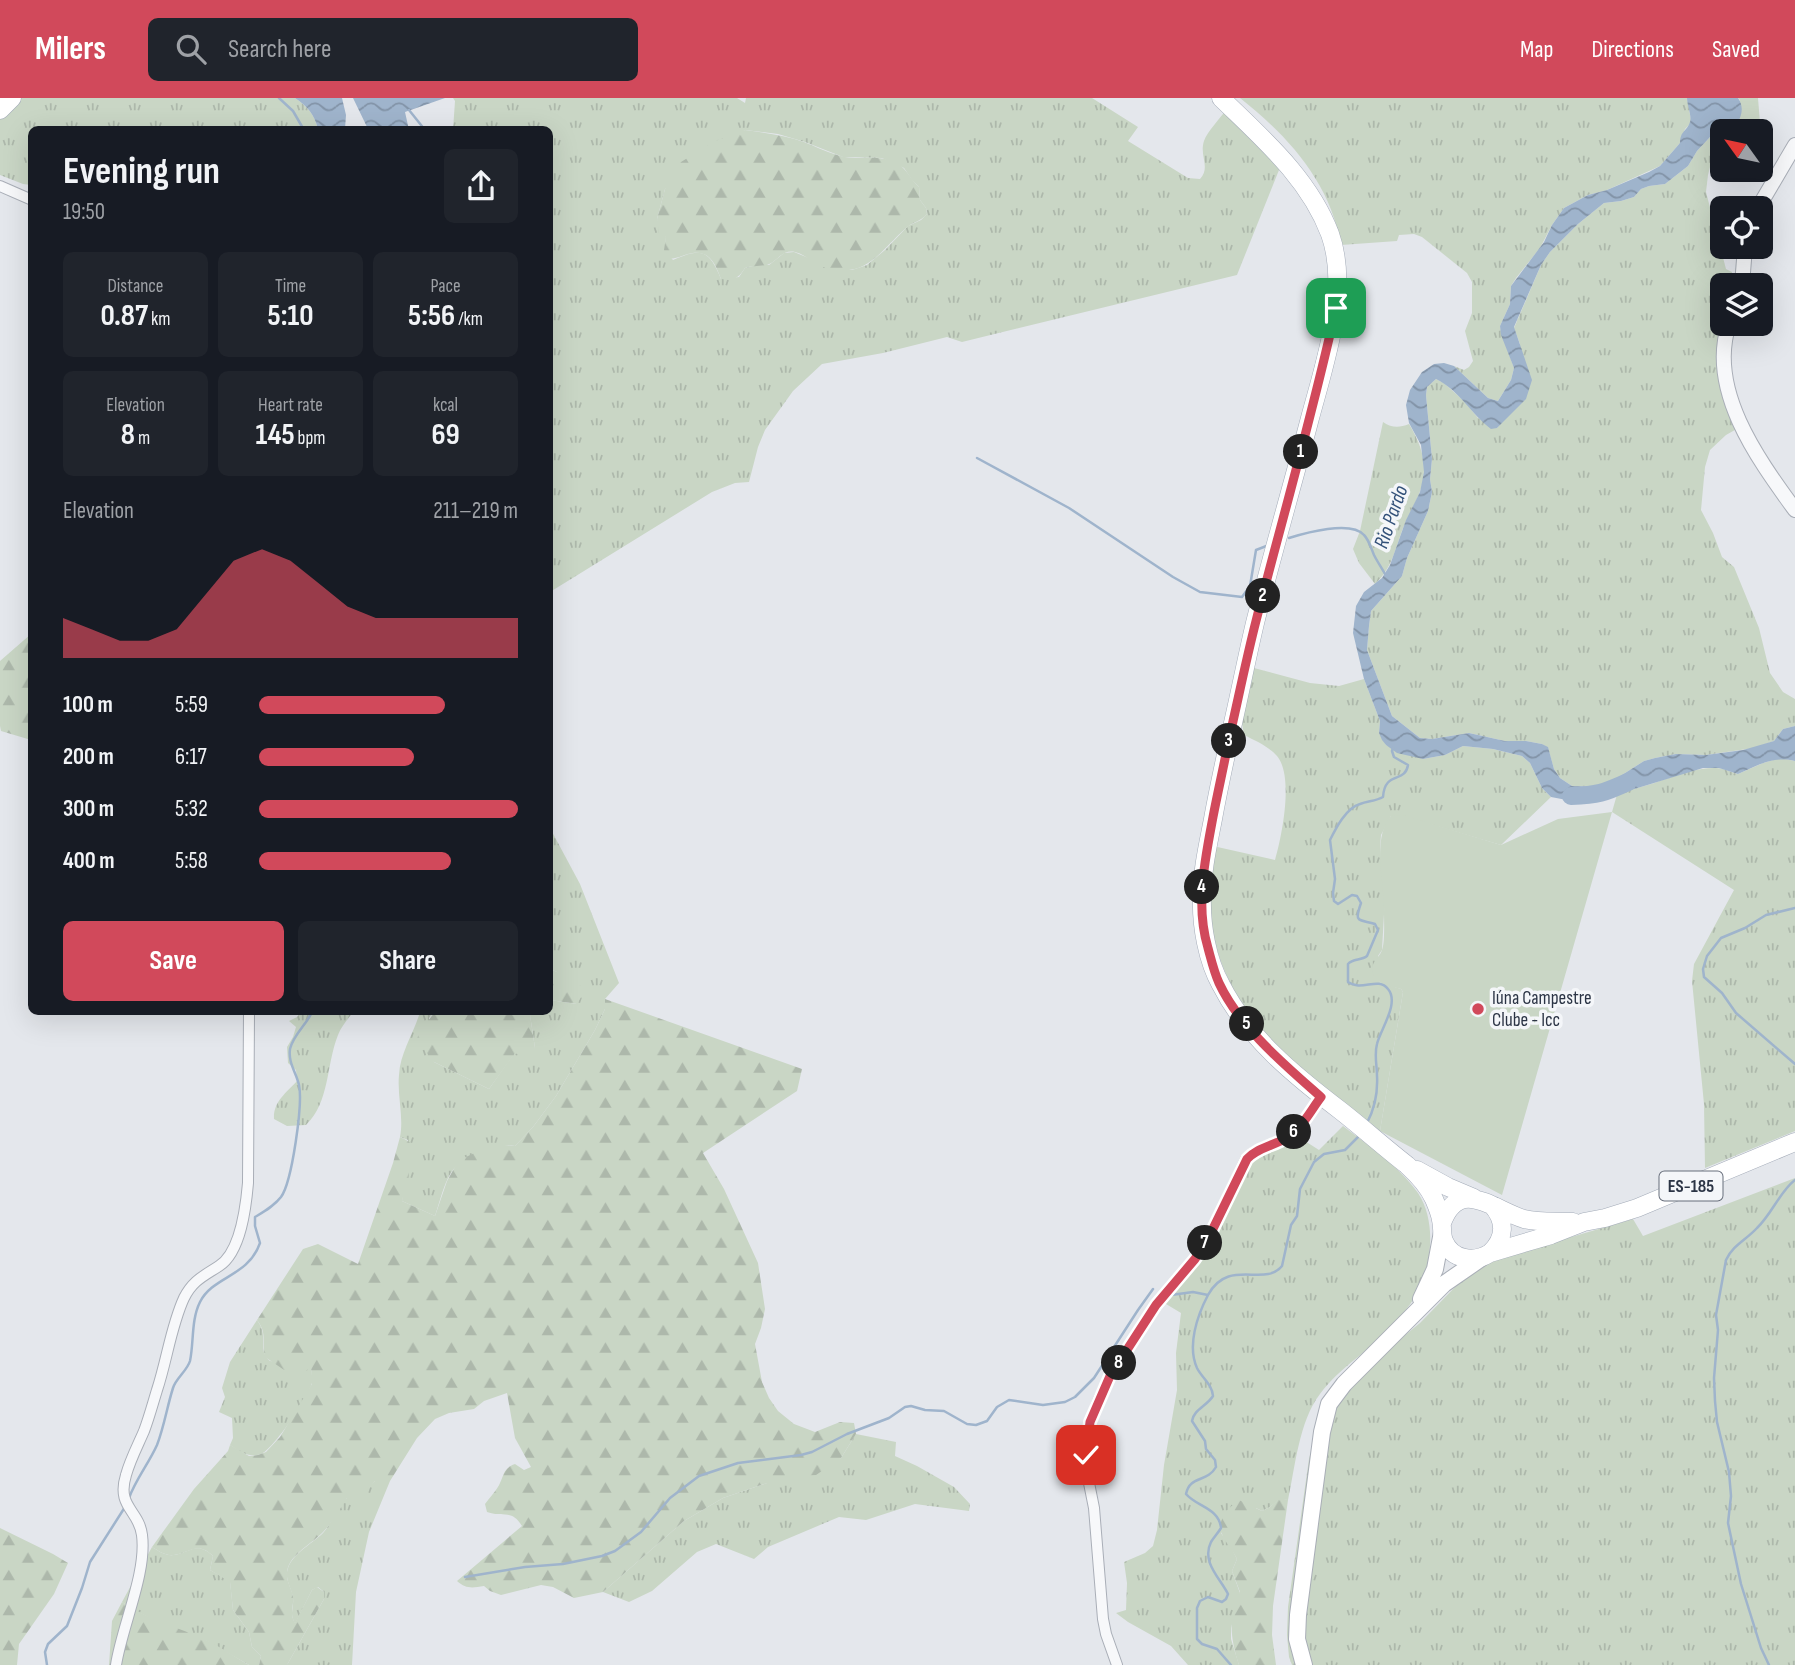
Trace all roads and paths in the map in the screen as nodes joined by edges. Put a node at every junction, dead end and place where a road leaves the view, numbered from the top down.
1 (12, 98) edge
2 (1221, 98) edge
3 (0, 110) edge
4 (1795, 145) edge
5 (0, 186) edge
6 (1765, 196) edge
7 (28, 198) edge
8 (1726, 336) edge
9 (1795, 510) edge
10 (249, 1015) edge
11 (1321, 1097) junction
12 (1795, 1142) edge
13 (1407, 1165) junction
14 (1474, 1198) junction
15 (1492, 1206) junction
16 (1584, 1222) junction
17 (1442, 1228) junction
18 (1487, 1255) junction
19 (1410, 1316) junction
20 (116, 1665) edge
21 (1117, 1665) edge
22 (1304, 1665) edge

1 - 3 main road
2 - 11 main road, ES-185
4 - 6 street
5 - 7 street
8 - 9 street
10 - 20 street
11 - 13 main road, ES-185
11 - 21 street
12 - 16 main road, ES-185
13 - 14 main road, ES-185
13 - 17 main road, ES-185
14 - 15 main road, ES-185
14 - 17 main road
15 - 16 main road, ES-185
15 - 18 main road
16 - 18 main road, ES-185
17 - 18 main road, ES-185
17 - 19 main road
18 - 19 main road
19 - 22 main road

